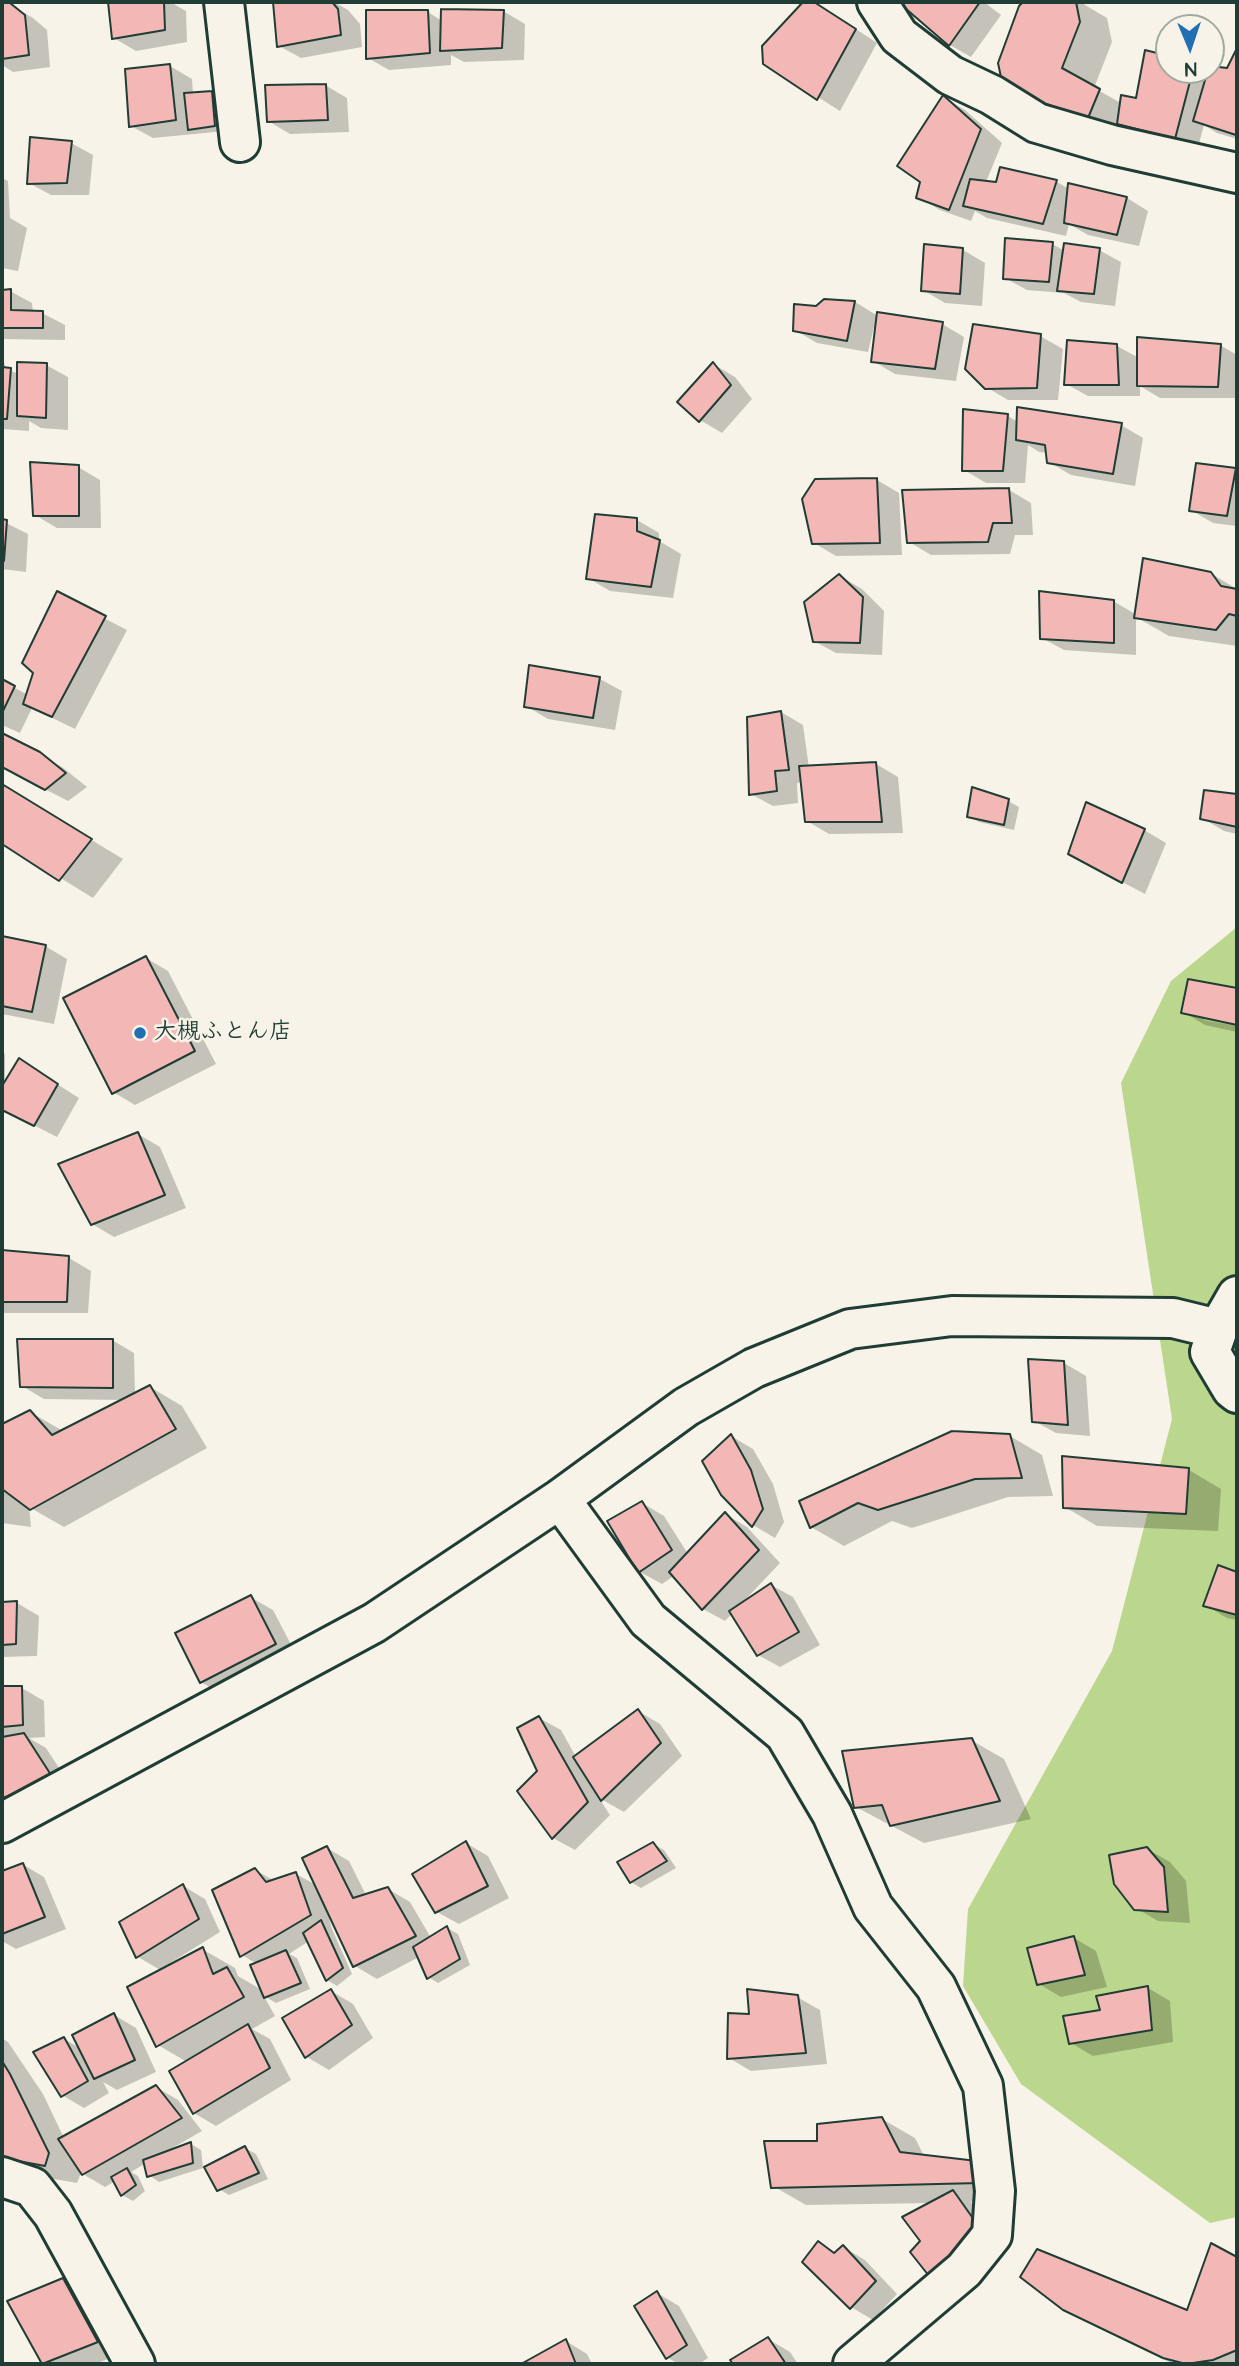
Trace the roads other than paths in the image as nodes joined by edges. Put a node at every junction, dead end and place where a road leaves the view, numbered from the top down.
1 (224, 2) edge
2 (877, 2) edge
3 (240, 142) dead end
4 (1237, 173) edge
5 (1237, 1296) edge
6 (1218, 1329) junction
7 (1237, 1393) edge
8 (560, 1499) junction
9 (2, 1823) edge
10 (2, 2177) edge
11 (135, 2364) edge
12 (853, 2364) edge

1 - 3 street
2 - 4 street
5 - 6 street
6 - 7 street
6 - 8 street
8 - 9 street
8 - 12 street
10 - 11 street

